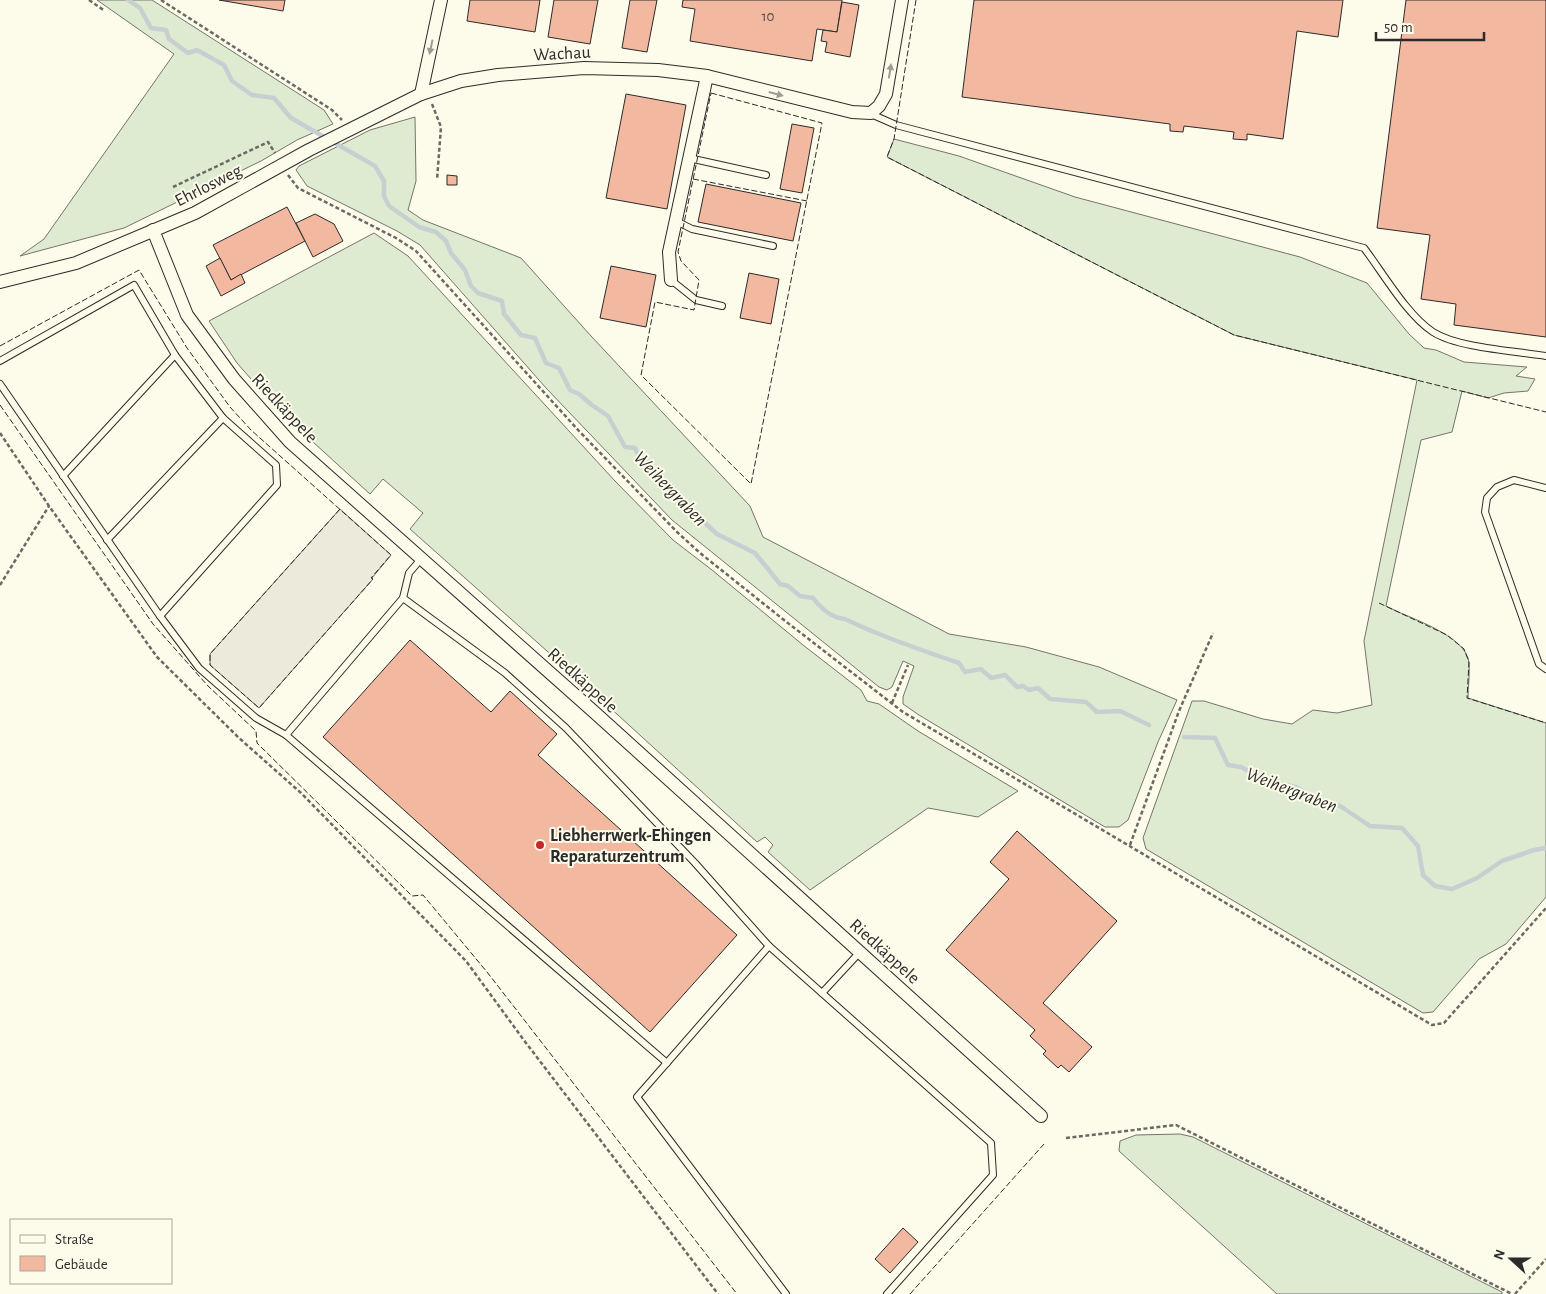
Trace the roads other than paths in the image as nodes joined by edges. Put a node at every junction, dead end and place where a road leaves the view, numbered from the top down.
1 (441, 0) edge
2 (902, 0) edge
3 (707, 76) junction
4 (425, 93) junction
5 (871, 113) junction
6 (689, 158) junction
7 (766, 175) dead end
8 (676, 221) junction
9 (153, 230) junction
10 (772, 246) dead end
11 (671, 280) joint
12 (0, 282) edge
13 (722, 306) dead end
14 (175, 355) junction
15 (1546, 356) edge
16 (0, 361) edge
17 (0, 384) edge
18 (223, 418) junction
19 (63, 476) junction
20 (1546, 488) edge
21 (107, 540) junction
22 (421, 559) junction
23 (403, 598) junction
24 (160, 616) junction
25 (1546, 669) edge
26 (286, 735) junction
27 (769, 946) junction
28 (860, 952) junction
29 (822, 993) junction
30 (667, 1063) junction
31 (1041, 1116) dead end
32 (786, 1294) edge
33 (887, 1294) edge

1 -> 4 street
5 -> 2 street
3 - 4 street, Wachau
3 -> 5 street, Wachau
3 - 6 street
4 - 9 street, Ehrlosweg
5 - 15 lane
6 - 7 lane
6 - 8 street
8 - 10 lane
8 - 11 street
9 - 12 street, Ehrlosweg
9 - 22 street, Riedkäppele
11 - 13 lane
14 - 16 lane
14 - 18 lane
14 - 19 lane
17 - 19 lane
18 - 21 lane
18 - 24 lane
19 - 21 lane
20 - 25 lane
21 - 24 lane
22 - 23 lane
22 - 28 street, Riedkäppele
23 - 26 lane
23 - 27 lane
24 - 26 lane
26 - 30 lane
27 - 29 lane
27 - 30 lane
28 - 29 lane
28 - 31 street, Riedkäppele
29 - 33 lane
30 - 32 lane

